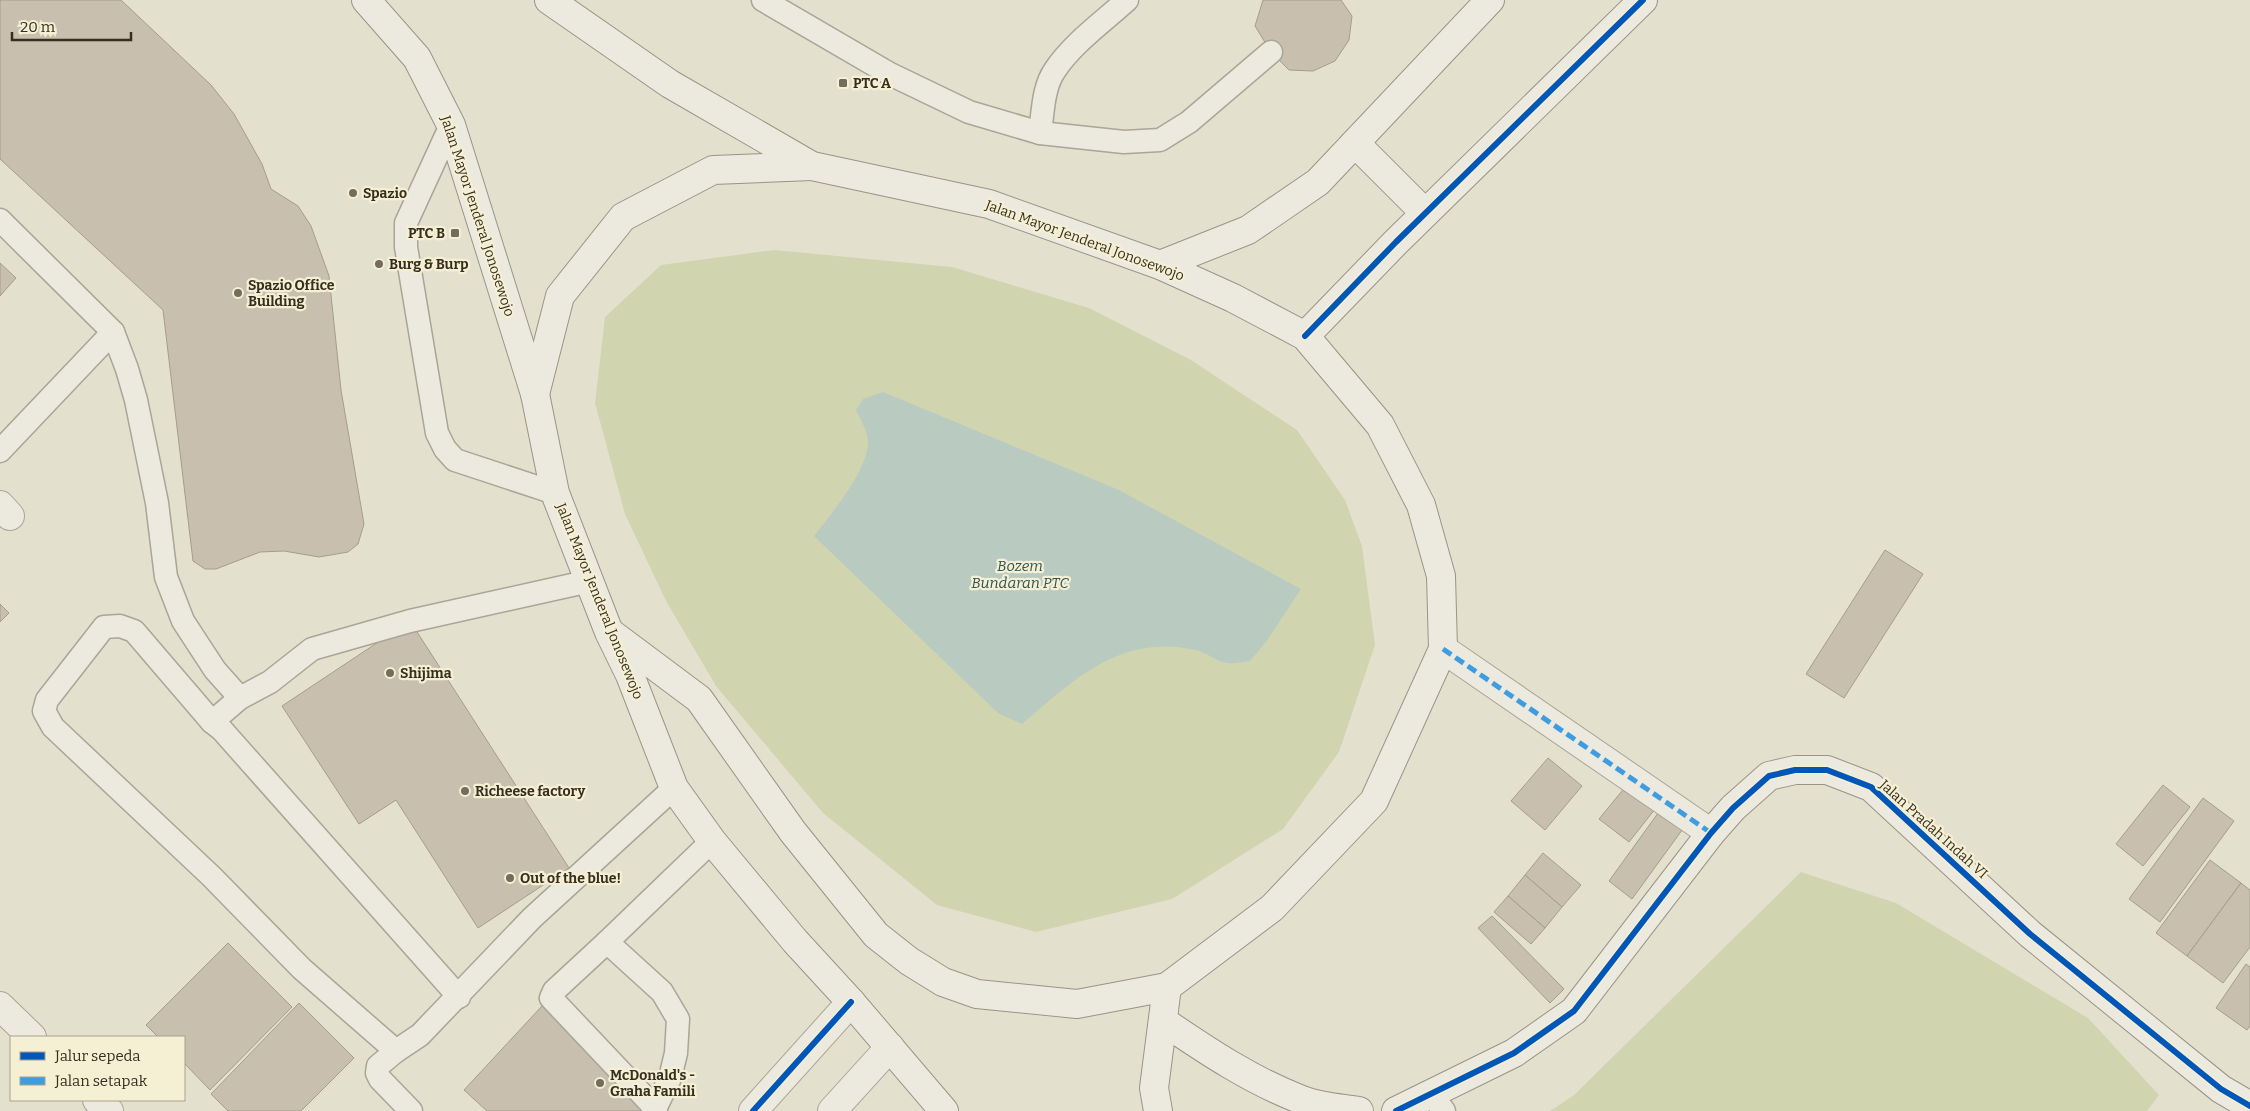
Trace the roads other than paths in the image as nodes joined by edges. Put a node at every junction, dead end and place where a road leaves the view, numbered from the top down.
1 (366, 0) edge
2 (549, 0) edge
3 (763, 0) edge
4 (792, 0) edge
5 (1126, 0) edge
6 (1490, 0) edge
7 (1643, 0) edge
8 (801, 20) junction
9 (1270, 52) dead end
10 (451, 125) junction
11 (1040, 133) junction
12 (1355, 144) junction
13 (812, 166) junction
14 (1425, 213) junction
15 (0, 220) edge
16 (1160, 265) junction
17 (113, 332) junction
18 (1304, 336) junction
19 (535, 394) junction
20 (0, 451) edge
21 (556, 493) junction
22 (590, 581) junction
23 (609, 632) junction
24 (1443, 649) junction
25 (240, 698) junction
26 (212, 722) junction
27 (674, 788) junction
28 (1711, 832) junction
29 (712, 840) junction
30 (607, 942) junction
31 (1167, 987) junction
32 (459, 997) junction
33 (851, 1002) junction
34 (0, 1006) edge
35 (1163, 1021) junction
36 (31, 1036) edge
37 (890, 1047) junction
38 (396, 1050) junction
39 (98, 1101) edge
40 (1438, 1102) edge
41 (2250, 1106) edge
42 (655, 1110) edge
43 (108, 1111) edge
44 (411, 1111) edge
45 (753, 1111) edge
46 (832, 1111) edge
47 (944, 1111) edge
48 (1158, 1111) edge
49 (1359, 1111) edge
50 (1396, 1111) edge

1 - 10 main road, Jalan Mayor Jenderal Jonosewojo
2 - 13 main road, Jalan Mayor Jenderal Jonosewojo
3 - 8 lane
4 - 8 lane
5 - 11 lane
6 - 12 main road
7 - 14 main road
8 - 11 lane
9 - 11 lane
10 - 19 main road, Jalan Mayor Jenderal Jonosewojo
10 - 21 lane
12 - 14 main road
12 - 16 main road
13 - 16 main road, Jalan Mayor Jenderal Jonosewojo
13 - 19 main road
14 - 18 main road
15 - 17 lane
16 - 18 main road, Jalan Mayor Jenderal Jonosewojo
17 - 20 lane
17 - 25 lane
18 - 24 main road, Jalan Mayor Jenderal Jonosewojo
19 - 21 main road, Jalan Mayor Jenderal Jonosewojo
21 - 22 main road, Jalan Mayor Jenderal Jonosewojo
22 - 23 main road, Jalan Mayor Jenderal Jonosewojo
22 - 25 lane
23 - 27 main road, Jalan Mayor Jenderal Jonosewojo
23 - 31 main road
24 - 28 main road
24 - 31 main road, Jalan Mayor Jenderal Jonosewojo
25 - 26 lane
26 - 32 lane
26 - 38 lane
27 - 29 main road, Jalan Mayor Jenderal Jonosewojo
27 - 32 lane
28 - 40 main road, Jalan Pradah Indah VI
28 - 41 main road, Jalan Pradah Indah VI
29 - 30 lane
29 - 33 main road, Jalan Mayor Jenderal Jonosewojo
30 - 42 lane
30 - 42 lane
31 - 35 main road
32 - 38 lane
33 - 37 main road, Jalan Mayor Jenderal Jonosewojo
33 - 45 main road
34 - 36 main road
35 - 48 main road
35 - 49 main road
37 - 46 main road
37 - 47 main road, Jalan Mayor Jenderal Jonosewojo
38 - 44 lane
39 - 43 main road
40 - 50 main road, Jalan Pradah Indah VI

